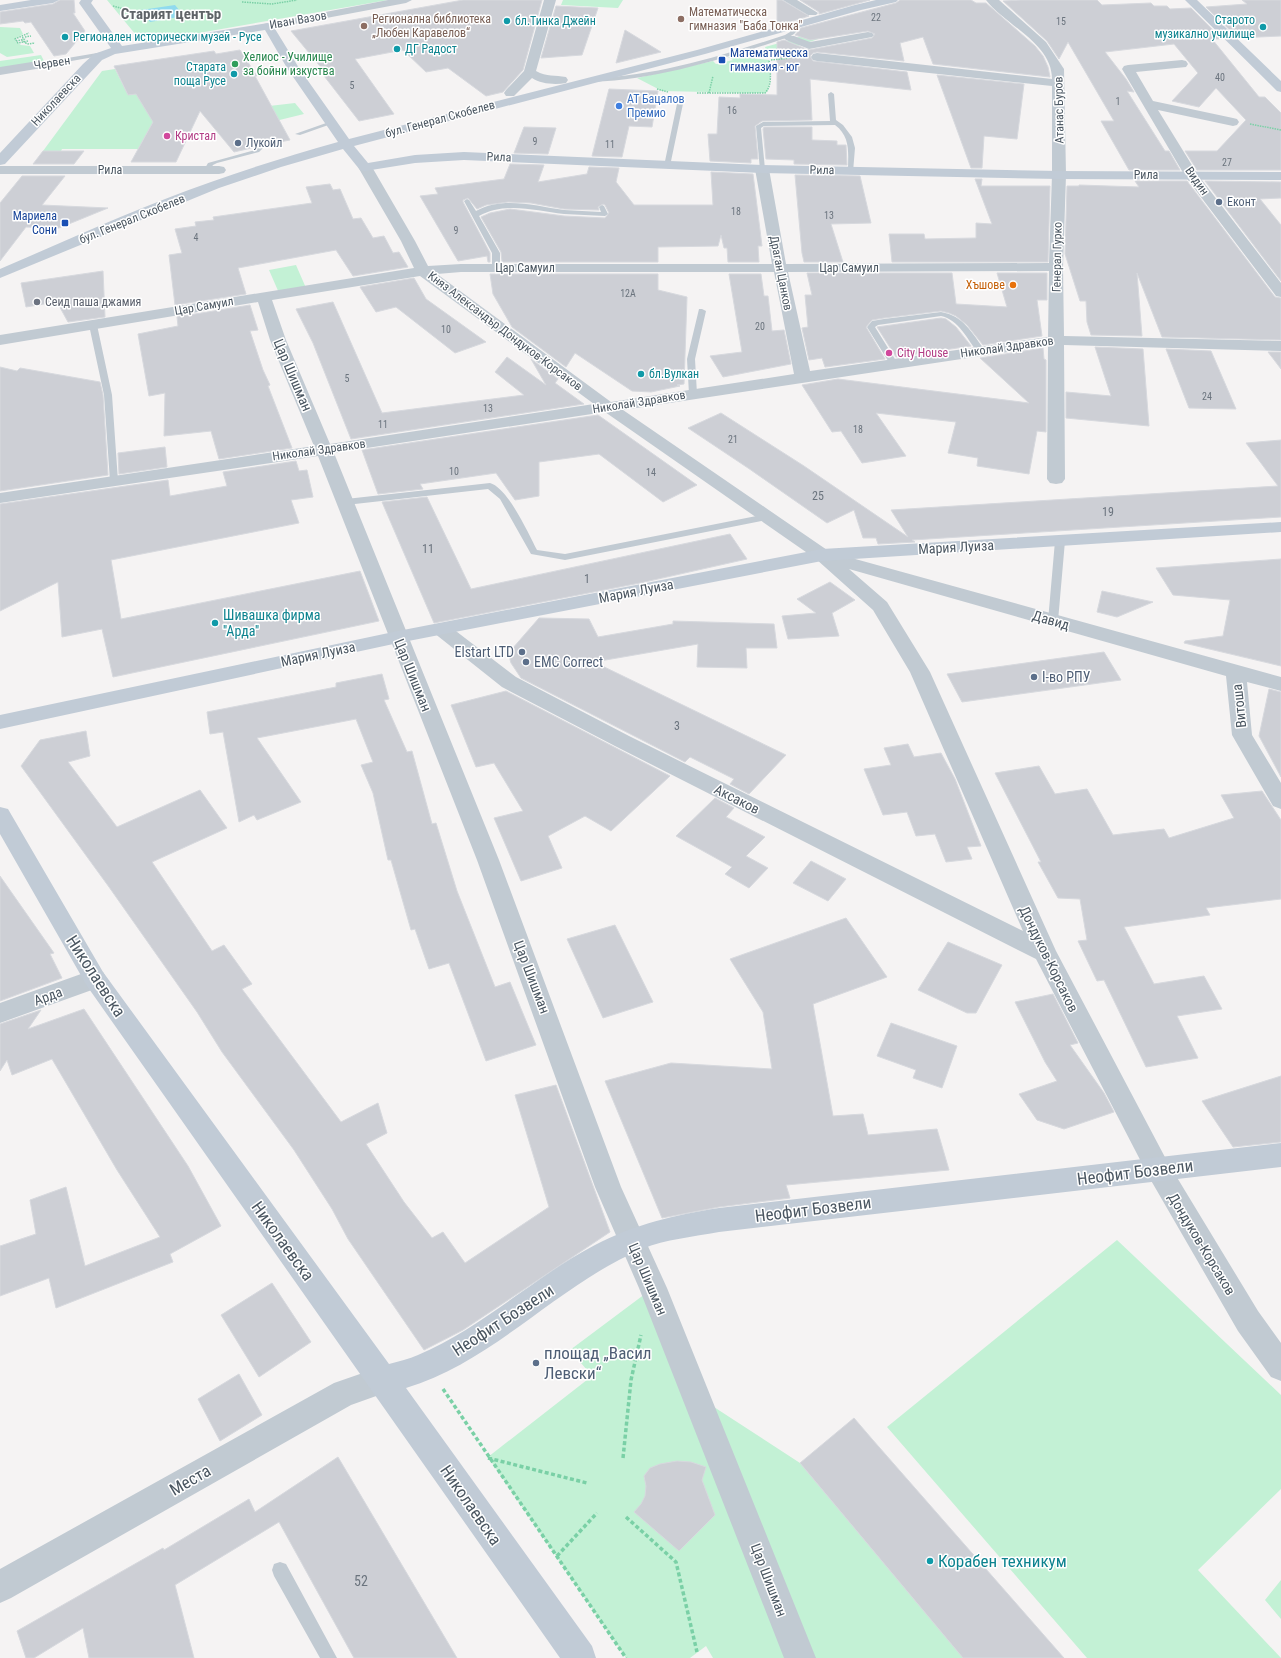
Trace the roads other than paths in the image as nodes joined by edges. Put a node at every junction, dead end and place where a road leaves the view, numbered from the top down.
1 (53, 0) edge
2 (87, 0) edge
3 (406, 0) edge
4 (550, 0) edge
5 (789, 0) edge
6 (864, 0) edge
7 (892, 0) edge
8 (992, 0) edge
9 (1191, 0) edge
10 (21, 2) edge
11 (0, 8) edge
12 (812, 14) junction
13 (268, 26) junction
14 (868, 35) dead end
15 (790, 38) dead end
16 (119, 50) junction
17 (103, 54) junction
18 (817, 57) dead end
19 (1182, 64) dead end
20 (38, 65) joint
21 (0, 71) edge
22 (530, 72) junction
23 (562, 80) junction
24 (1059, 83) junction
25 (1281, 88) edge
26 (510, 93) junction
27 (832, 94) dead end
28 (681, 99) dead end
29 (1148, 104) junction
30 (834, 121) junction
31 (1233, 122) road end
32 (339, 133) junction
33 (298, 134) dead end
34 (274, 140) dead end
35 (0, 161) edge
36 (667, 166) junction
37 (365, 167) junction
38 (762, 169) junction
39 (0, 170) edge
40 (213, 170) junction
41 (851, 171) junction
42 (1059, 175) junction
43 (1192, 176) junction
44 (1281, 176) edge
45 (175, 186) dead end
46 (467, 201) dead end
47 (602, 207) dead end
48 (475, 215) junction
49 (1056, 267) junction
50 (496, 268) junction
51 (780, 268) junction
52 (423, 270) junction
53 (0, 274) edge
54 (1281, 293) edge
55 (263, 296) junction
56 (702, 311) dead end
57 (93, 325) junction
58 (0, 340) edge
59 (1057, 340) junction
60 (1281, 346) edge
61 (981, 351) junction
62 (894, 364) junction
63 (803, 377) junction
64 (693, 394) junction
65 (608, 408) junction
66 (324, 450) junction
67 (1056, 479) dead end
68 (114, 481) junction
69 (0, 498) edge
70 (346, 502) junction
71 (767, 517) junction
72 (1281, 527) edge
73 (1060, 541) junction
74 (822, 555) junction
75 (1053, 621) junction
76 (441, 629) junction
77 (398, 637) junction
78 (1236, 672) junction
79 (1281, 684) edge
80 (0, 722) edge
81 (1281, 801) edge
82 (0, 815) edge
83 (1044, 952) junction
84 (95, 979) junction
85 (0, 1013) edge
86 (1281, 1155) edge
87 (1158, 1169) junction
88 (632, 1241) junction
89 (1281, 1367) edge
90 (383, 1380) junction
91 (280, 1570) dead end
92 (0, 1587) edge
93 (329, 1658) edge
94 (580, 1658) edge
95 (800, 1658) edge

1 - 10 main road
2 - 16 main road
3 - 13 street, Иван Вазов
4 - 22 street
5 - 12 street
6 - 12 main road, бул. Генерал Скобелев
7 - 32 main road, бул. Генерал Скобелев
8 - 24 street, Атанас Буров
9 - 25 main road
10 - 11 main road
12 - 23 main road, бул. Генерал Скобелев
13 - 16 main road, Иван Вазов
13 - 32 main road
14 - 15 street
16 - 17 main road, Николаевска
17 - 20 lane, Червен
17 - 35 main road, Николаевска
18 - 24 street
19 - 29 street, Видин
20 - 21 street, Червен
22 - 23 street
22 - 26 street
23 - 26 main road, бул. Генерал Скобелев
24 - 42 street, Атанас Буров
26 - 32 main road, бул. Генерал Скобелев
27 - 30 lane
28 - 36 lane
29 - 31 street
29 - 43 street, Видин
30 - 38 lane
30 - 41 lane
32 - 33 lane
32 - 37 main road
32 - 40 main road, бул. Генерал Скобелев
32 - 53 main road, бул. Генерал Скобелев
34 - 40 lane
36 - 37 main road, Рила
36 - 38 main road, Рила
37 - 52 street, Княз Александър Дондуков-Корсаков
38 - 41 main road, Рила
38 - 51 street, Драган Цанков
39 - 40 street, Рила
40 - 45 main road, бул. Генерал Скобелев
41 - 42 main road, Рила
42 - 43 main road, Рила
42 - 49 street, Генерал Гурко
43 - 44 main road, Рила
43 - 54 street, Видин
46 - 48 lane
47 - 48 lane
48 - 50 lane
49 - 51 street, Цар Самуил
49 - 59 street, Генерал Гурко
50 - 51 street, Цар Самуил
50 - 52 street, Цар Самуил
51 - 63 street, Драган Цанков
52 - 55 street, Цар Самуил
52 - 65 street, Княз Александър Дондуков-Корсаков
55 - 57 street, Цар Самуил
55 - 66 street, Цар Шишман
56 - 64 lane
57 - 58 street, Цар Самуил
57 - 68 lane
59 - 60 street, Николай Здравков
59 - 61 street, Николай Здравков
59 - 67 street, Генерал Гурко
61 - 62 street, Николай Здравков
61 - 62 lane
62 - 63 street, Николай Здравков
63 - 64 street, Николай Здравков
64 - 65 street, Николай Здравков
65 - 66 street, Николай Здравков
65 - 71 street, Княз Александър Дондуков-Корсаков
66 - 68 street, Николай Здравков
66 - 70 street, Цар Шишман
68 - 69 street, Николай Здравков
70 - 71 lane
70 - 77 street, Цар Шишман
71 - 74 street, Княз Александър Дондуков-Корсаков
72 - 73 main road, Мария Луиза
73 - 74 main road, Мария Луиза
73 - 75 lane
74 - 75 street, Давид
74 - 76 main road, Мария Луиза
74 - 83 street, Дондуков-Корсаков
75 - 78 street, Давид
76 - 77 main road, Мария Луиза
76 - 83 street, Аксаков
77 - 80 main road, Мария Луиза
77 - 88 street, Цар Шишман
78 - 79 street, Давид
78 - 81 street, Витоша
82 - 84 main road, Николаевска
83 - 87 street, Дондуков-Корсаков
84 - 85 street, Арда
84 - 90 main road, Николаевска
86 - 87 main road, Неофит Бозвели
87 - 88 main road, Неофит Бозвели
87 - 89 street, Дондуков-Корсаков
88 - 90 main road, Неофит Бозвели
88 - 95 street, Цар Шишман
90 - 92 street, Места
90 - 94 main road, Николаевска
91 - 93 lane

